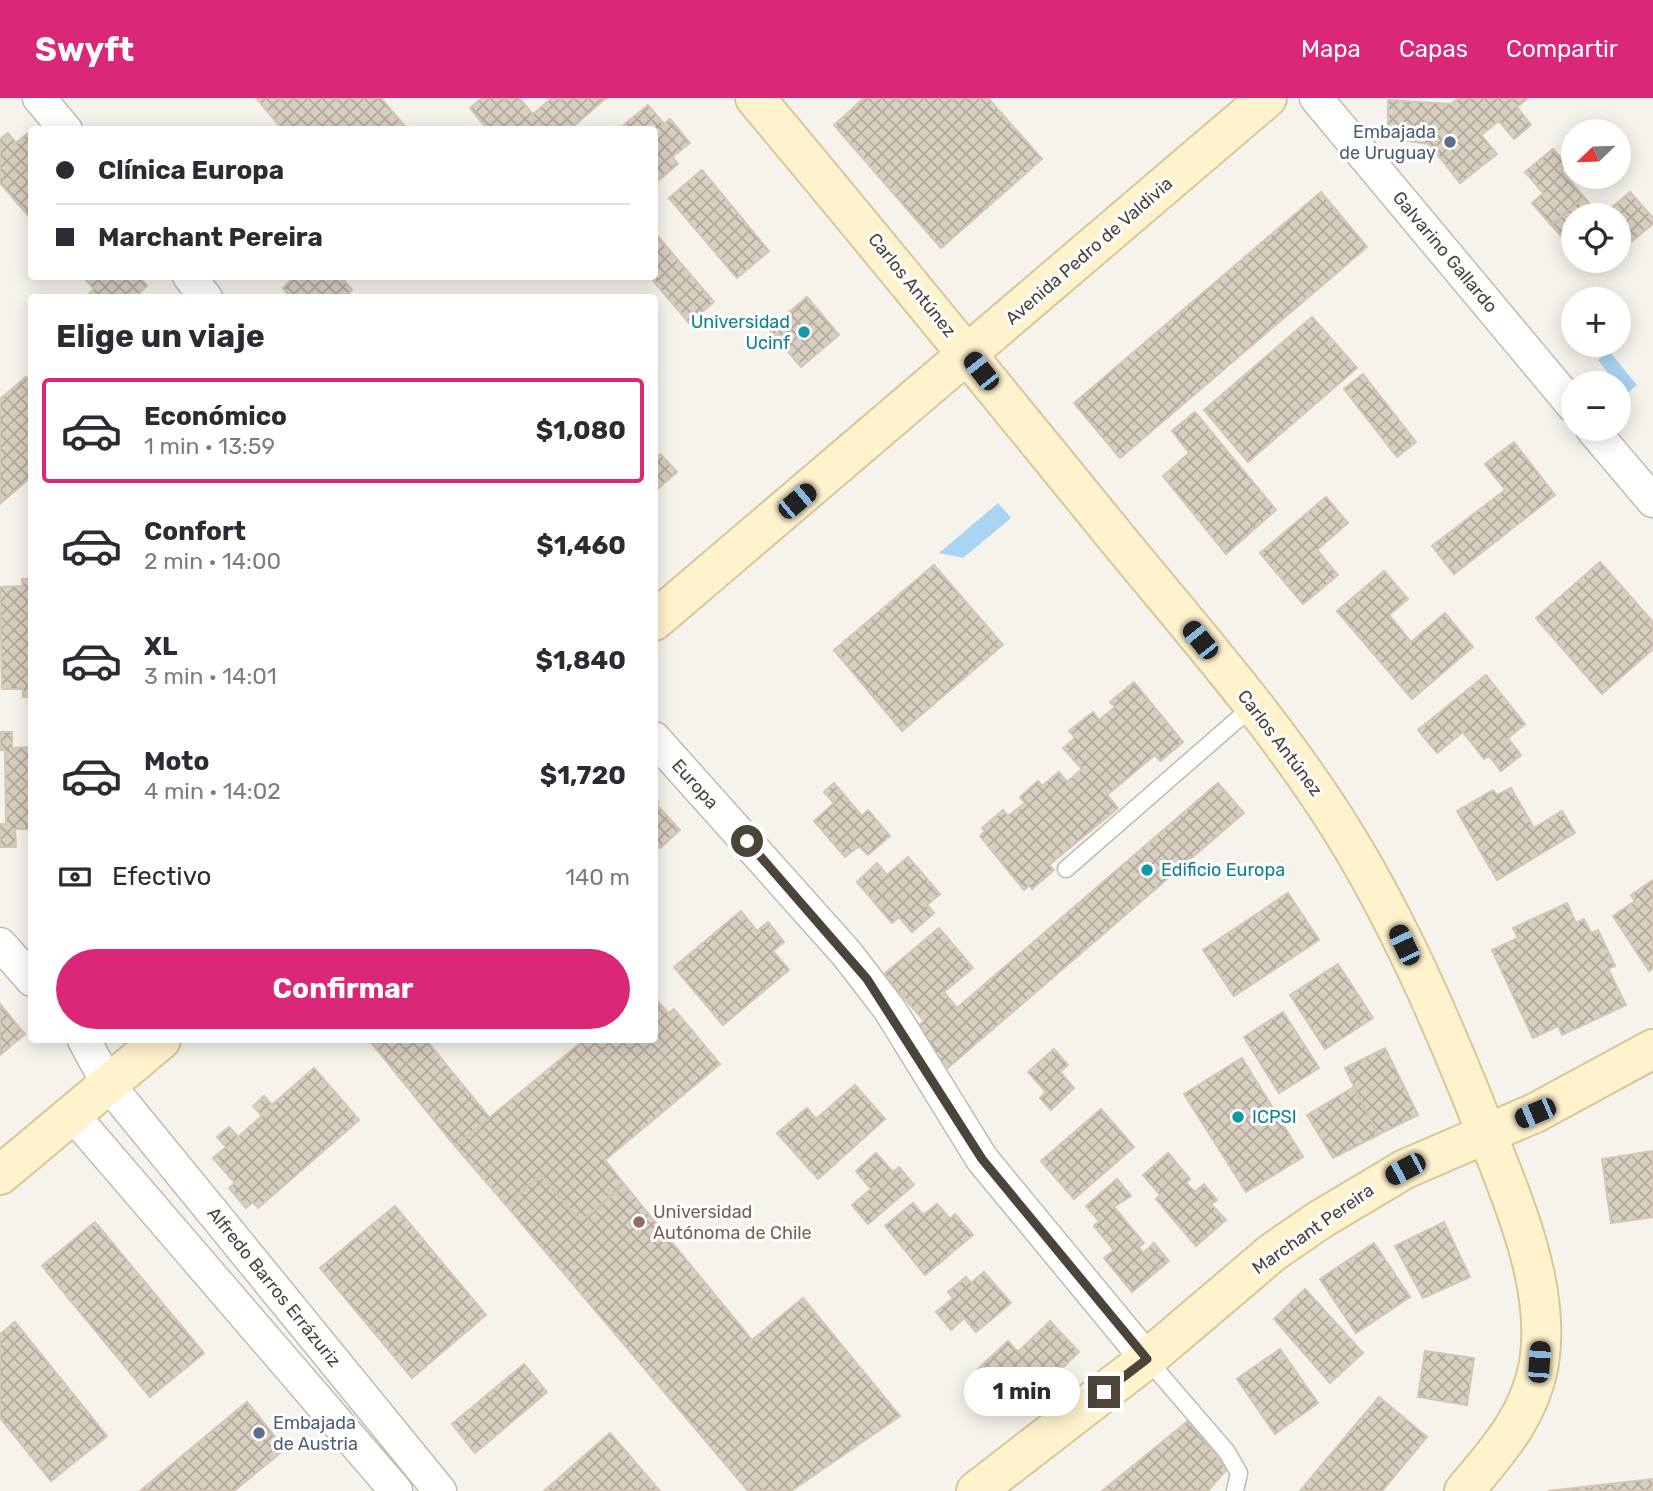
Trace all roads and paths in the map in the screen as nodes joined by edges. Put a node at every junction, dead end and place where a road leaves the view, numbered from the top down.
1 (39, 98) edge
2 (755, 98) edge
3 (1267, 98) edge
4 (1316, 98) edge
5 (63, 126) edge
6 (192, 280) edge
7 (203, 294) edge
8 (969, 355) junction
9 (1561, 392) edge
10 (1602, 441) edge
11 (1653, 501) edge
12 (658, 618) edge
13 (1254, 706) junction
14 (658, 742) edge
15 (1066, 869) dead end
16 (0, 944) edge
17 (28, 976) edge
18 (85, 1043) edge
19 (157, 1043) edge
20 (1653, 1049) edge
21 (108, 1084) junction
22 (72, 1114) junction
23 (1486, 1133) junction
24 (0, 1175) edge
25 (1147, 1359) junction
26 (396, 1491) edge
27 (440, 1491) edge
28 (976, 1491) edge
29 (1234, 1491) edge
30 (1464, 1491) edge

1 - 5 street
2 - 8 street, Carlos Antúnez
3 - 8 street, Avenida Pedro de Valdivia
4 - 9 street, Galvarino Gallardo
6 - 7 street
8 - 12 street, Avenida Pedro de Valdivia
8 - 13 street, Carlos Antúnez
10 - 11 street
13 - 15 lane
13 - 23 street, Carlos Antúnez
14 - 25 street, Europa
16 - 17 street
18 - 21 street, Alfredo Barros Errázuriz
19 - 21 street
20 - 23 street, Marchant Pereira
21 - 22 street
21 - 27 street, Alfredo Barros Errázuriz
22 - 24 street
22 - 26 street
23 - 25 street, Marchant Pereira
23 - 30 street, Carlos Antúnez
25 - 28 street, Marchant Pereira
25 - 29 lane

